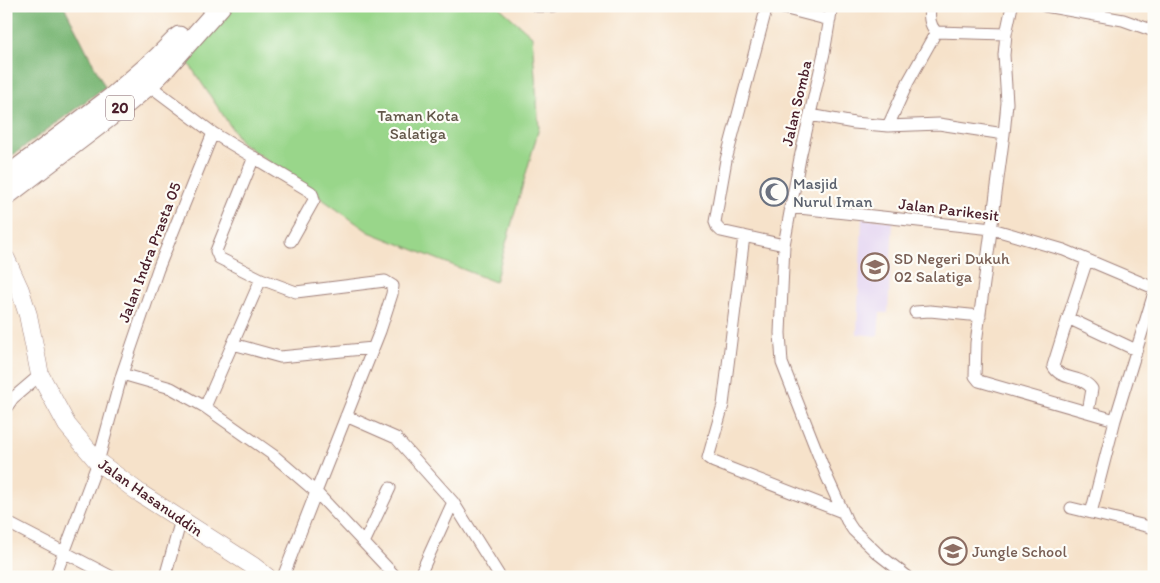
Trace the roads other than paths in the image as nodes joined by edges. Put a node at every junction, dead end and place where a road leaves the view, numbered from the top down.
1 (206, 6) edge
2 (221, 6) edge
3 (536, 6) edge
4 (554, 6) edge
5 (767, 6) edge
6 (775, 6) edge
7 (832, 6) edge
8 (930, 6) edge
9 (1012, 6) edge
10 (1045, 6) edge
11 (830, 20) junction
12 (1154, 31) edge
13 (936, 32) junction
14 (1006, 34) junction
15 (149, 85) junction
16 (810, 115) junction
17 (888, 126) junction
18 (213, 133) junction
19 (1004, 134) junction
20 (254, 157) junction
21 (14, 176) edge
22 (6, 196) edge
23 (6, 205) edge
24 (790, 207) junction
25 (992, 229) junction
26 (744, 236) junction
27 (291, 242) dead end
28 (784, 245) junction
29 (6, 259) edge
30 (1087, 260) junction
31 (261, 279) junction
32 (1154, 288) edge
33 (1154, 293) edge
34 (915, 312) dead end
35 (980, 316) junction
36 (1068, 318) junction
37 (233, 344) junction
38 (373, 348) junction
39 (1136, 350) junction
40 (122, 374) junction
41 (40, 375) junction
42 (205, 407) junction
43 (6, 408) edge
44 (1088, 412) junction
45 (346, 416) junction
46 (1116, 420) junction
47 (98, 462) junction
48 (390, 488) dead end
49 (316, 492) junction
50 (453, 502) junction
51 (1071, 508) dead end
52 (842, 512) junction
53 (1091, 513) junction
54 (181, 520) junction
55 (6, 522) edge
56 (1154, 528) edge
57 (364, 543) junction
58 (64, 553) junction
59 (55, 577) edge
60 (112, 577) edge
61 (165, 577) edge
62 (267, 577) edge
63 (283, 577) edge
64 (396, 577) edge
65 (419, 577) edge
66 (500, 577) edge
67 (908, 577) edge

1 - 21 highway, 20
2 - 15 highway, 20
3 - 4 street
5 - 26 street
6 - 11 street
7 - 11 street, Jalan Somba
8 - 13 street
9 - 14 street
10 - 12 street
11 - 16 street, Jalan Somba
13 - 14 street
13 - 17 street
14 - 19 street
15 - 18 street
15 - 21 highway, 20
16 - 17 street
16 - 24 street, Jalan Somba
17 - 19 street
18 - 20 street
18 - 40 street, Jalan Indra Prasta 05
19 - 25 street
20 - 27 street
20 - 31 street
21 - 22 highway, 20
21 - 23 highway
24 - 25 street, Jalan Parikesit
24 - 28 street, Jalan Somba
25 - 30 street, Jalan Parikesit
25 - 35 street
26 - 28 street
26 - 52 street
28 - 52 street, Jalan Somba
29 - 41 main road, Jalan Hasanuddin
30 - 32 street, Jalan Parikesit
30 - 36 street
31 - 37 street
31 - 38 street
33 - 39 street
34 - 35 street
35 - 44 street
36 - 39 street
36 - 44 street
37 - 38 street
37 - 42 street
38 - 45 street
39 - 46 street
40 - 42 street
40 - 47 street, Jalan Indra Prasta 05
41 - 43 street
41 - 47 main road, Jalan Hasanuddin
42 - 49 street
44 - 46 street
45 - 49 street
45 - 50 street
46 - 53 street
47 - 54 main road, Jalan Hasanuddin
47 - 58 street, Jalan Indra Prasta 05
48 - 57 street
49 - 57 street
49 - 63 street
50 - 65 street
50 - 66 street
51 - 53 street
52 - 67 street, Jalan Somba
53 - 56 street
54 - 61 street
54 - 62 main road, Jalan Hasanuddin
55 - 58 street
57 - 64 street
58 - 59 street, Jalan Indra Prasta 05
58 - 60 street

